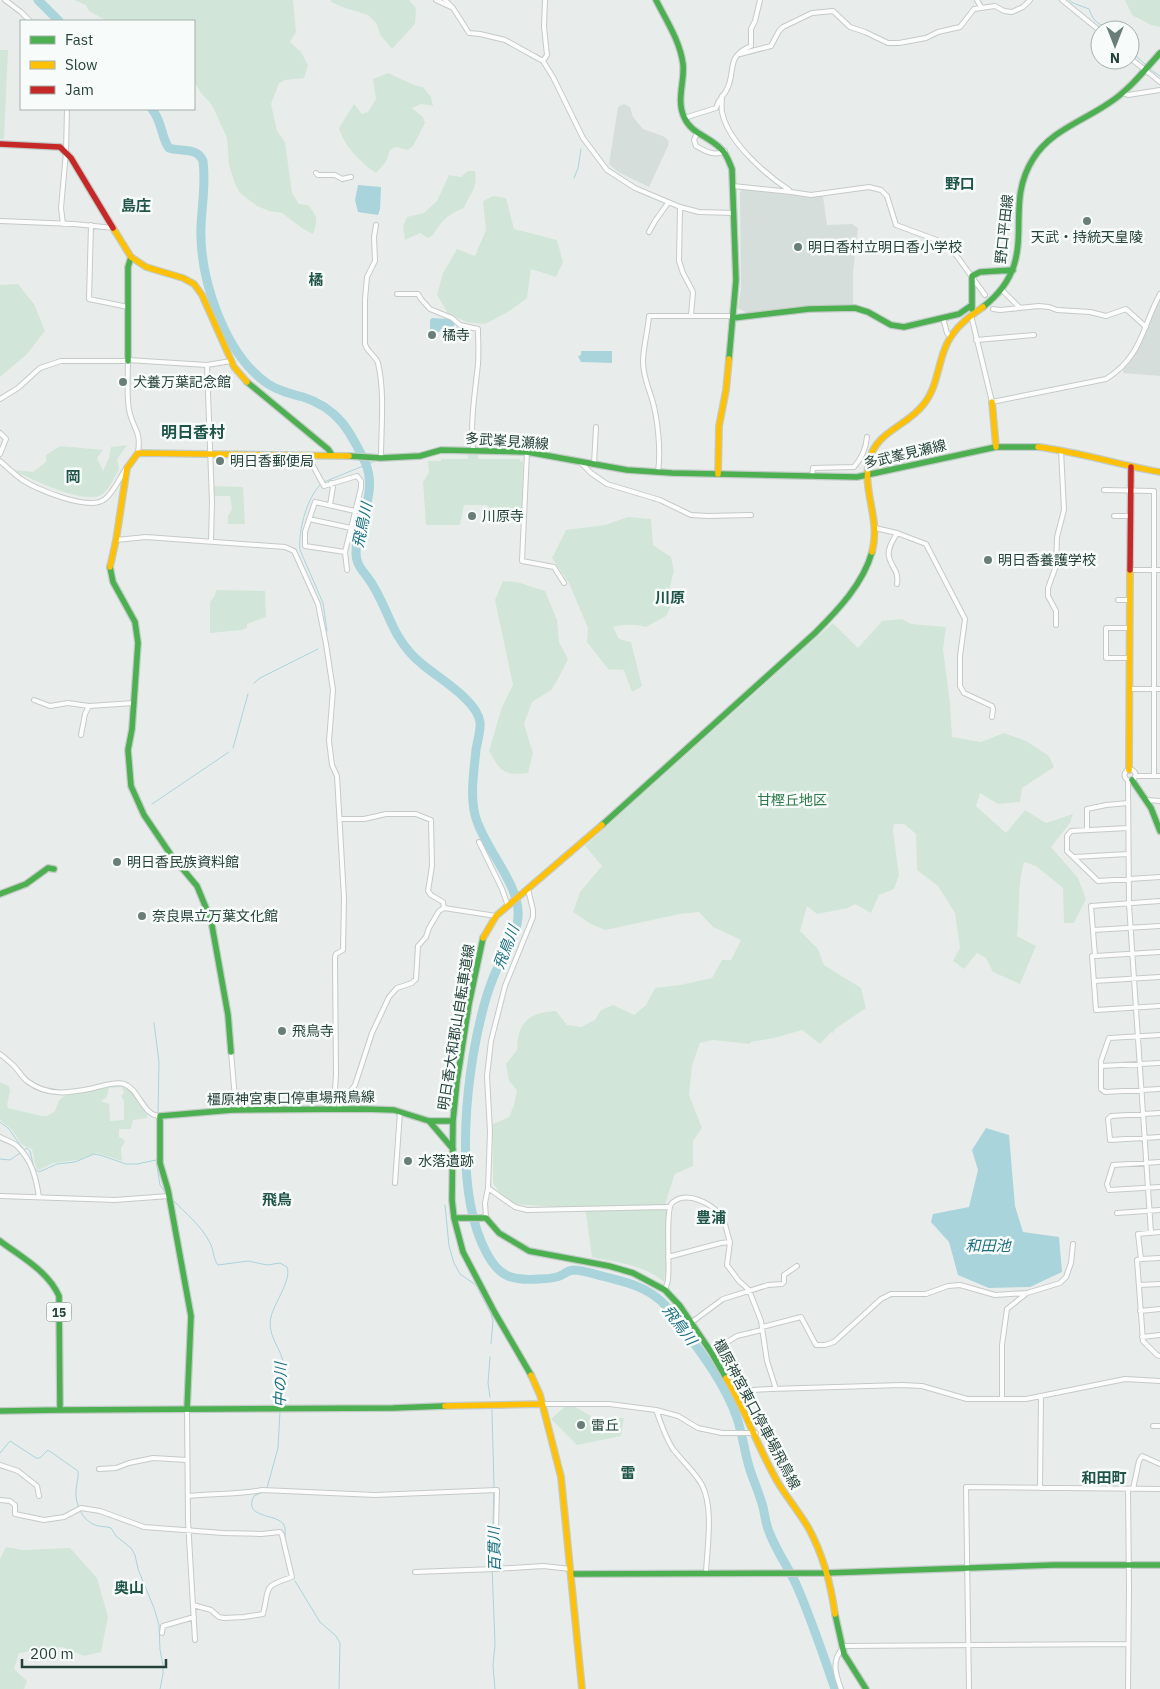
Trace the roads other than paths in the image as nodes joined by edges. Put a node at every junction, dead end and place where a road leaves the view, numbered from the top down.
1 (5, 0) edge
2 (436, 0) edge
3 (445, 0) edge
4 (545, 0) edge
5 (656, 0) edge
6 (760, 0) edge
7 (977, 0) edge
8 (1030, 0) edge
9 (1062, 0) edge
10 (981, 7) junction
11 (453, 8) junction
12 (29, 20) edge
13 (1090, 23) edge
14 (1160, 53) edge
15 (740, 54) junction
16 (543, 61) junction
17 (1140, 67) edge
18 (1145, 71) junction
19 (1160, 82) edge
20 (1160, 90) edge
21 (1123, 93) junction
22 (722, 96) junction
23 (67, 110) edge
24 (684, 118) junction
25 (697, 133) junction
26 (0, 144) edge
27 (724, 151) junction
28 (66, 152) junction
29 (316, 173) dead end
30 (351, 176) dead end
31 (733, 186) junction
32 (791, 192) junction
33 (668, 203) junction
34 (680, 207) junction
35 (734, 213) junction
36 (0, 221) edge
37 (63, 224) junction
38 (91, 225) junction
39 (376, 225) dead end
40 (114, 228) junction
41 (650, 232) dead end
42 (131, 257) junction
43 (1013, 270) junction
44 (972, 276) junction
45 (1002, 290) junction
46 (397, 294) dead end
47 (984, 294) dead end
48 (1160, 294) edge
49 (972, 306) junction
50 (128, 307) junction
51 (993, 308) dead end
52 (1020, 308) junction
53 (691, 315) junction
54 (971, 315) junction
55 (733, 318) junction
56 (943, 318) junction
57 (1146, 327) junction
58 (1034, 335) dead end
59 (950, 337) junction
60 (976, 340) junction
61 (128, 361) junction
62 (231, 361) junction
63 (207, 365) junction
64 (0, 399) edge
65 (992, 402) junction
66 (596, 427) dead end
67 (0, 433) edge
68 (867, 437) dead end
69 (996, 447) junction
70 (473, 450) junction
71 (1061, 450) junction
72 (527, 452) junction
73 (138, 453) junction
74 (0, 454) edge
75 (210, 454) junction
76 (307, 455) junction
77 (332, 455) junction
78 (381, 458) junction
79 (0, 461) edge
80 (579, 461) junction
81 (594, 464) junction
82 (1131, 467) junction
83 (127, 468) junction
84 (658, 472) junction
85 (1160, 472) edge
86 (718, 474) junction
87 (866, 476) junction
88 (812, 477) junction
89 (331, 482) junction
90 (1104, 490) dead end
91 (1130, 490) junction
92 (330, 505) junction
93 (355, 511) junction
94 (1160, 514) edge
95 (751, 515) dead end
96 (1154, 515) junction
97 (1114, 516) dead end
98 (1130, 516) junction
99 (309, 519) junction
100 (350, 528) junction
101 (875, 528) junction
102 (897, 533) junction
103 (116, 540) junction
104 (211, 541) junction
105 (1154, 541) junction
106 (1160, 541) edge
107 (345, 552) junction
108 (347, 570) dead end
109 (1130, 570) junction
110 (1154, 570) junction
111 (1160, 570) edge
112 (564, 584) dead end
113 (897, 584) dead end
114 (1154, 599) junction
115 (1160, 599) edge
116 (1118, 600) dead end
117 (1130, 600) junction
118 (1056, 625) dead end
119 (1130, 628) junction
120 (1153, 628) junction
121 (1160, 628) edge
122 (1154, 657) junction
123 (1160, 657) edge
124 (1129, 658) junction
125 (1129, 689) junction
126 (1154, 689) junction
127 (1160, 689) edge
128 (34, 700) dead end
129 (134, 703) junction
130 (89, 706) junction
131 (992, 717) dead end
132 (1154, 718) junction
133 (1160, 718) edge
134 (82, 735) dead end
135 (1154, 746) junction
136 (1160, 746) edge
137 (1129, 770) junction
138 (1154, 776) junction
139 (1160, 776) edge
140 (1132, 779) junction
141 (1147, 800) junction
142 (1160, 801) edge
143 (1128, 803) junction
144 (340, 819) junction
145 (1128, 828) junction
146 (1087, 830) junction
147 (1160, 831) edge
148 (479, 842) dead end
149 (1128, 854) junction
150 (1074, 858) junction
151 (54, 868) dead end
152 (1160, 877) edge
153 (1129, 879) junction
154 (526, 891) junction
155 (0, 894) edge
156 (1160, 901) edge
157 (1129, 904) junction
158 (507, 907) junction
159 (444, 908) junction
160 (496, 916) junction
161 (1160, 926) edge
162 (1131, 928) junction
163 (1093, 930) junction
164 (1160, 952) edge
165 (1132, 954) junction
166 (1095, 956) junction
167 (1160, 977) edge
168 (1134, 979) junction
169 (1094, 981) junction
170 (1160, 1006) edge
171 (1136, 1007) junction
172 (1160, 1034) edge
173 (1138, 1036) junction
174 (231, 1052) joint
175 (0, 1054) edge
176 (1160, 1063) edge
177 (1140, 1064) junction
178 (1101, 1066) junction
179 (1160, 1089) edge
180 (1142, 1090) junction
181 (336, 1108) junction
182 (236, 1110) junction
183 (400, 1112) junction
184 (1160, 1113) edge
185 (1143, 1114) junction
186 (160, 1116) junction
187 (429, 1121) junction
188 (453, 1121) junction
189 (0, 1137) edge
190 (1160, 1137) edge
191 (1144, 1138) junction
192 (453, 1149) junction
193 (1160, 1162) edge
194 (1146, 1163) junction
195 (395, 1183) dead end
196 (1160, 1187) edge
197 (488, 1188) junction
198 (1148, 1188) junction
199 (0, 1196) edge
200 (169, 1196) junction
201 (39, 1197) junction
202 (668, 1207) junction
203 (1160, 1210) edge
204 (1149, 1211) junction
205 (1117, 1213) dead end
206 (454, 1218) junction
207 (484, 1218) junction
208 (1151, 1232) junction
209 (1160, 1232) edge
210 (0, 1241) edge
211 (730, 1242) junction
212 (1073, 1244) dead end
213 (668, 1257) junction
214 (1160, 1258) edge
215 (1141, 1259) junction
216 (797, 1266) dead end
217 (1160, 1284) edge
218 (1139, 1285) junction
219 (665, 1290) junction
220 (749, 1290) junction
221 (1027, 1293) junction
222 (1160, 1309) edge
223 (1140, 1311) junction
224 (692, 1322) junction
225 (762, 1328) junction
226 (1160, 1335) edge
227 (1142, 1336) junction
228 (711, 1352) junction
229 (1160, 1356) edge
230 (1160, 1381) edge
231 (776, 1389) junction
232 (736, 1395) junction
233 (1041, 1397) junction
234 (1002, 1399) junction
235 (541, 1404) junction
236 (187, 1409) junction
237 (60, 1410) junction
238 (656, 1410) junction
239 (0, 1411) edge
240 (1153, 1426) dead end
241 (1160, 1426) edge
242 (756, 1434) junction
243 (187, 1460) junction
244 (1160, 1464) edge
245 (0, 1466) edge
246 (99, 1469) dead end
247 (1040, 1488) junction
248 (1128, 1489) junction
249 (1133, 1489) junction
250 (1160, 1489) edge
251 (39, 1496) dead end
252 (188, 1496) junction
253 (0, 1500) edge
254 (189, 1531) junction
255 (1128, 1564) junction
256 (1160, 1564) edge
257 (967, 1568) junction
258 (495, 1569) junction
259 (571, 1571) junction
260 (415, 1572) dead end
261 (706, 1573) junction
262 (826, 1573) junction
263 (193, 1605) junction
264 (194, 1617) junction
265 (162, 1633) dead end
266 (195, 1640) dead end
267 (968, 1644) junction
268 (1128, 1644) junction
269 (842, 1648) junction
270 (582, 1689) edge
271 (841, 1689) edge
272 (866, 1689) edge
273 (969, 1689) edge
274 (1128, 1689) edge

1 - 12 street
2 - 11 street
3 - 11 street
4 - 16 street
5 - 24 main road
6 - 15 street
7 - 10 street
8 - 10 street
9 - 13 street
10 - 15 street
11 - 16 street
14 - 18 main road, 野口平田線
15 - 22 street
16 - 33 street
17 - 18 street
18 - 19 street
18 - 21 main road, 野口平田線
20 - 21 street
21 - 43 main road, 野口平田線
22 - 24 street
22 - 32 street
23 - 28 street
24 - 25 main road
25 - 27 main road
25 - 27 street
26 - 28 main road
27 - 31 main road
28 - 37 street
28 - 40 main road
29 - 30 street
31 - 32 street
31 - 35 main road
32 - 44 street
33 - 34 street
33 - 41 street
34 - 35 street
34 - 53 street
35 - 55 main road
36 - 37 street
37 - 38 street
38 - 40 street
38 - 50 street
39 - 78 street
40 - 42 main road
42 - 50 main road
42 - 62 main road
43 - 44 main road
43 - 45 main road, 野口平田線
44 - 47 street
44 - 49 main road
45 - 52 street
45 - 54 main road, 野口平田線
46 - 70 street
48 - 57 street
49 - 54 main road
49 - 56 main road
50 - 61 main road
51 - 52 street
52 - 57 street
53 - 55 street
53 - 84 street
54 - 59 main road, 野口平田線
54 - 60 street
55 - 56 main road
55 - 86 main road
56 - 59 street
57 - 65 street
58 - 60 street
59 - 87 main road, 野口平田線
60 - 65 street
61 - 63 street
61 - 64 street
61 - 73 street
62 - 63 street
62 - 77 main road
63 - 75 street
65 - 69 main road
66 - 81 street
67 - 74 street
68 - 88 street
69 - 71 main road, 多武峯見瀬線
69 - 87 main road, 多武峯見瀬線
70 - 72 main road, 多武峯見瀬線
70 - 78 main road, 多武峯見瀬線
71 - 82 main road, 多武峯見瀬線
71 - 118 street
72 - 80 main road, 多武峯見瀬線
72 - 112 street
73 - 75 main road, 多武峯見瀬線
73 - 83 main road
75 - 76 main road, 多武峯見瀬線
75 - 104 street
76 - 77 main road, 多武峯見瀬線
76 - 89 street
77 - 78 main road, 多武峯見瀬線
79 - 83 street
80 - 81 main road, 多武峯見瀬線
80 - 95 street
81 - 84 main road, 多武峯見瀬線
82 - 85 main road, 多武峯見瀬線
82 - 91 main road
83 - 103 main road
84 - 86 main road, 多武峯見瀬線
86 - 88 main road, 多武峯見瀬線
87 - 88 main road, 多武峯見瀬線
87 - 101 main road, 明日香大和郡山自転車道線
89 - 92 street
89 - 93 street
90 - 91 street
91 - 96 street
91 - 98 main road
92 - 93 street
92 - 99 street
93 - 100 street
94 - 96 street
96 - 105 street
97 - 98 street
98 - 109 main road
99 - 100 street
99 - 107 street
100 - 107 street
101 - 102 street
101 - 154 main road, 明日香大和郡山自転車道線
102 - 113 street
102 - 131 street
103 - 104 street
103 - 129 main road
104 - 144 street
105 - 106 street
105 - 110 street
107 - 108 street
109 - 110 street
109 - 117 main road
110 - 111 street
110 - 114 street
114 - 115 street
114 - 120 street
116 - 117 street
117 - 119 main road
119 - 124 main road
119 - 124 street
120 - 121 street
120 - 122 street
122 - 123 street
122 - 126 street
124 - 125 main road
125 - 126 street
125 - 137 main road
126 - 127 street
126 - 132 street
128 - 130 street
129 - 130 street
129 - 174 main road
130 - 134 street
132 - 133 street
132 - 135 street
135 - 136 street
135 - 138 street
137 - 140 street
137 - 140 street
138 - 139 street
138 - 140 street
140 - 141 main road
140 - 143 street
141 - 142 street
141 - 147 main road
143 - 145 street
143 - 146 street
144 - 159 street
144 - 181 street
145 - 146 street
145 - 149 street
146 - 150 street
148 - 158 street
149 - 150 street
149 - 153 street
150 - 153 street
151 - 155 main road
152 - 153 street
153 - 157 street
154 - 158 main road, 明日香大和郡山自転車道線
154 - 197 street
156 - 157 street
157 - 162 street
157 - 163 street
158 - 160 main road, 明日香大和郡山自転車道線
159 - 160 street
159 - 181 street
160 - 188 main road, 明日香大和郡山自転車道線
161 - 162 street
162 - 163 street
162 - 165 street
163 - 166 street
164 - 165 street
165 - 166 street
165 - 168 street
166 - 169 street
167 - 168 street
168 - 169 street
168 - 171 street
169 - 171 street
170 - 171 street
171 - 173 street
172 - 173 street
173 - 177 street
173 - 178 street
174 - 182 street
175 - 186 street
176 - 177 street
177 - 178 street
177 - 180 street
178 - 180 street
179 - 180 street
180 - 185 street
181 - 182 main road, 橿原神宮東口停車場飛鳥線
181 - 183 main road, 橿原神宮東口停車場飛鳥線
182 - 186 main road, 橿原神宮東口停車場飛鳥線
183 - 187 main road, 橿原神宮東口停車場飛鳥線
183 - 195 street
184 - 185 street
185 - 191 street
185 - 191 street
186 - 200 main road
187 - 188 main road, 橿原神宮東口停車場飛鳥線
187 - 192 main road
188 - 192 main road
189 - 201 street
190 - 191 street
191 - 194 street
192 - 206 main road
193 - 194 street
194 - 198 street
194 - 198 street
196 - 198 street
197 - 202 street
197 - 207 street
198 - 204 street
199 - 201 street
200 - 201 street
200 - 236 main road
202 - 211 street
202 - 213 street
203 - 204 street
204 - 205 street
204 - 208 street
206 - 207 main road
206 - 235 main road
207 - 219 main road, 橿原神宮東口停車場飛鳥線
208 - 209 street
208 - 215 street
210 - 237 main road, 15
211 - 213 street
211 - 220 street
212 - 221 street
213 - 219 street
214 - 215 street
215 - 218 street
216 - 220 street
217 - 218 street
218 - 223 street
219 - 224 main road, 橿原神宮東口停車場飛鳥線
220 - 224 street
220 - 225 street
221 - 225 street
221 - 234 street
222 - 223 street
223 - 227 street
224 - 228 main road, 橿原神宮東口停車場飛鳥線
225 - 228 street
225 - 231 street
226 - 227 street
227 - 229 street
228 - 232 main road, 橿原神宮東口停車場飛鳥線
230 - 233 street
231 - 232 street
231 - 234 street
232 - 242 main road, 橿原神宮東口停車場飛鳥線
233 - 234 street
233 - 247 street
235 - 236 main road
235 - 238 street
235 - 259 main road
236 - 237 main road
236 - 243 street
237 - 239 main road
238 - 242 street
238 - 261 street
240 - 241 street
242 - 262 main road, 橿原神宮東口停車場飛鳥線
243 - 246 street
243 - 252 street
244 - 249 street
245 - 251 street
247 - 248 street
247 - 257 street
248 - 249 street
248 - 255 street
249 - 250 street
252 - 254 street
252 - 258 street
253 - 254 street
254 - 263 street
254 - 263 street
255 - 256 main road
255 - 257 main road
255 - 268 street
257 - 262 main road
257 - 267 street
258 - 259 street
258 - 260 street
259 - 261 main road
259 - 270 main road
261 - 262 main road
262 - 269 main road, 橿原神宮東口停車場飛鳥線
263 - 264 street
264 - 265 street
264 - 266 street
267 - 268 street
267 - 269 street
267 - 273 street
268 - 274 street
269 - 271 street
269 - 272 main road, 橿原神宮東口停車場飛鳥線

